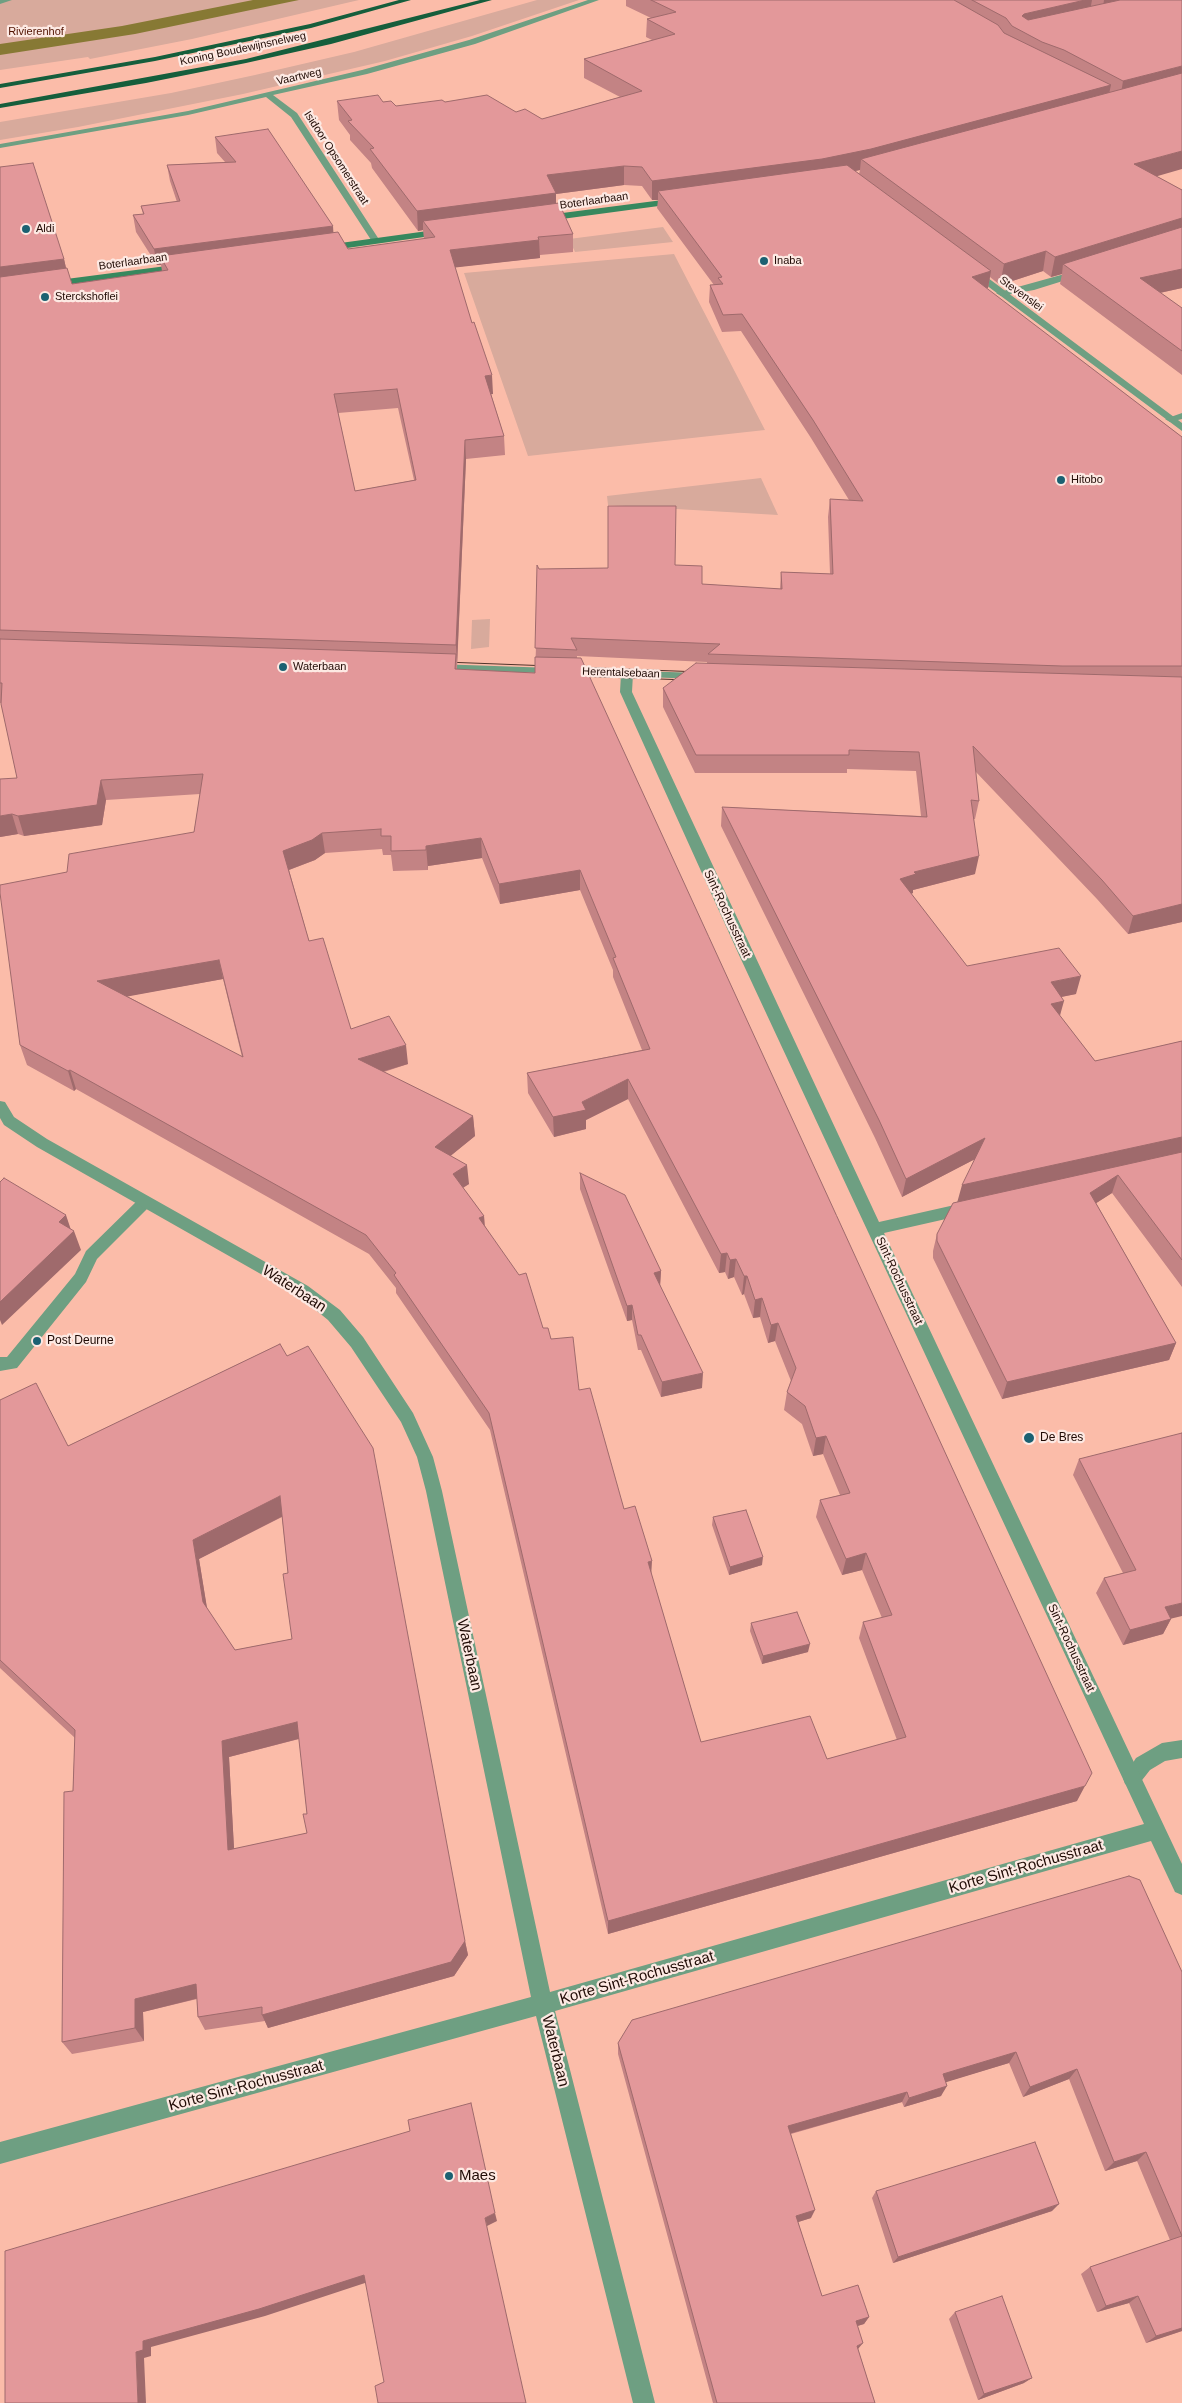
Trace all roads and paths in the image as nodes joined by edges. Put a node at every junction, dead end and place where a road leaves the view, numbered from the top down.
1 (8, 0) edge
2 (407, 0) edge
3 (488, 0) edge
4 (595, 0) edge
5 (0, 2) edge
6 (0, 86) edge
7 (268, 96) junction
8 (0, 106) edge
9 (0, 146) edge
10 (687, 200) edge
11 (540, 219) edge
12 (451, 231) edge
13 (376, 241) junction
14 (320, 248) edge
15 (961, 263) edge
16 (187, 266) edge
17 (1088, 270) edge
18 (42, 285) edge
19 (1001, 293) junction
20 (1182, 416) edge
21 (1170, 419) junction
22 (1182, 428) edge
23 (424, 666) edge
24 (627, 674) junction
25 (707, 677) edge
26 (0, 1106) edge
27 (145, 1202) junction
28 (980, 1206) edge
29 (875, 1229) junction
30 (0, 1364) edge
31 (1182, 1750) edge
32 (1132, 1778) junction
33 (1156, 1830) junction
34 (1182, 1885) edge
35 (543, 2004) junction
36 (0, 2154) edge
37 (644, 2403) edge

1 - 5 street
2 - 6 highway, Koning Boudewijnsnelweg
3 - 8 highway, Koning Boudewijnsnelweg
4 - 7 street, Vaartweg
7 - 9 street, Vaartweg
7 - 13 street, Isidoor Opsomerstraat
10 - 11 main road, Boterlaarbaan
12 - 13 main road
13 - 14 main road
15 - 19 street, Stevenslei
16 - 18 main road, Boterlaarbaan
17 - 19 street
19 - 21 street, Stevenslei
20 - 21 street
21 - 22 street, Stevenslei
23 - 24 street, Herentalsebaan
24 - 25 street, Herentalsebaan
24 - 29 street, Sint-Rochusstraat
26 - 27 street, Waterbaan
27 - 30 street
27 - 35 street, Waterbaan
28 - 29 street
29 - 32 street, Sint-Rochusstraat
31 - 32 street
32 - 33 street, Sint-Rochusstraat
33 - 34 street, Sint-Rochusstraat
33 - 35 street, Korte Sint-Rochusstraat
35 - 36 street, Korte Sint-Rochusstraat
35 - 37 street, Waterbaan

